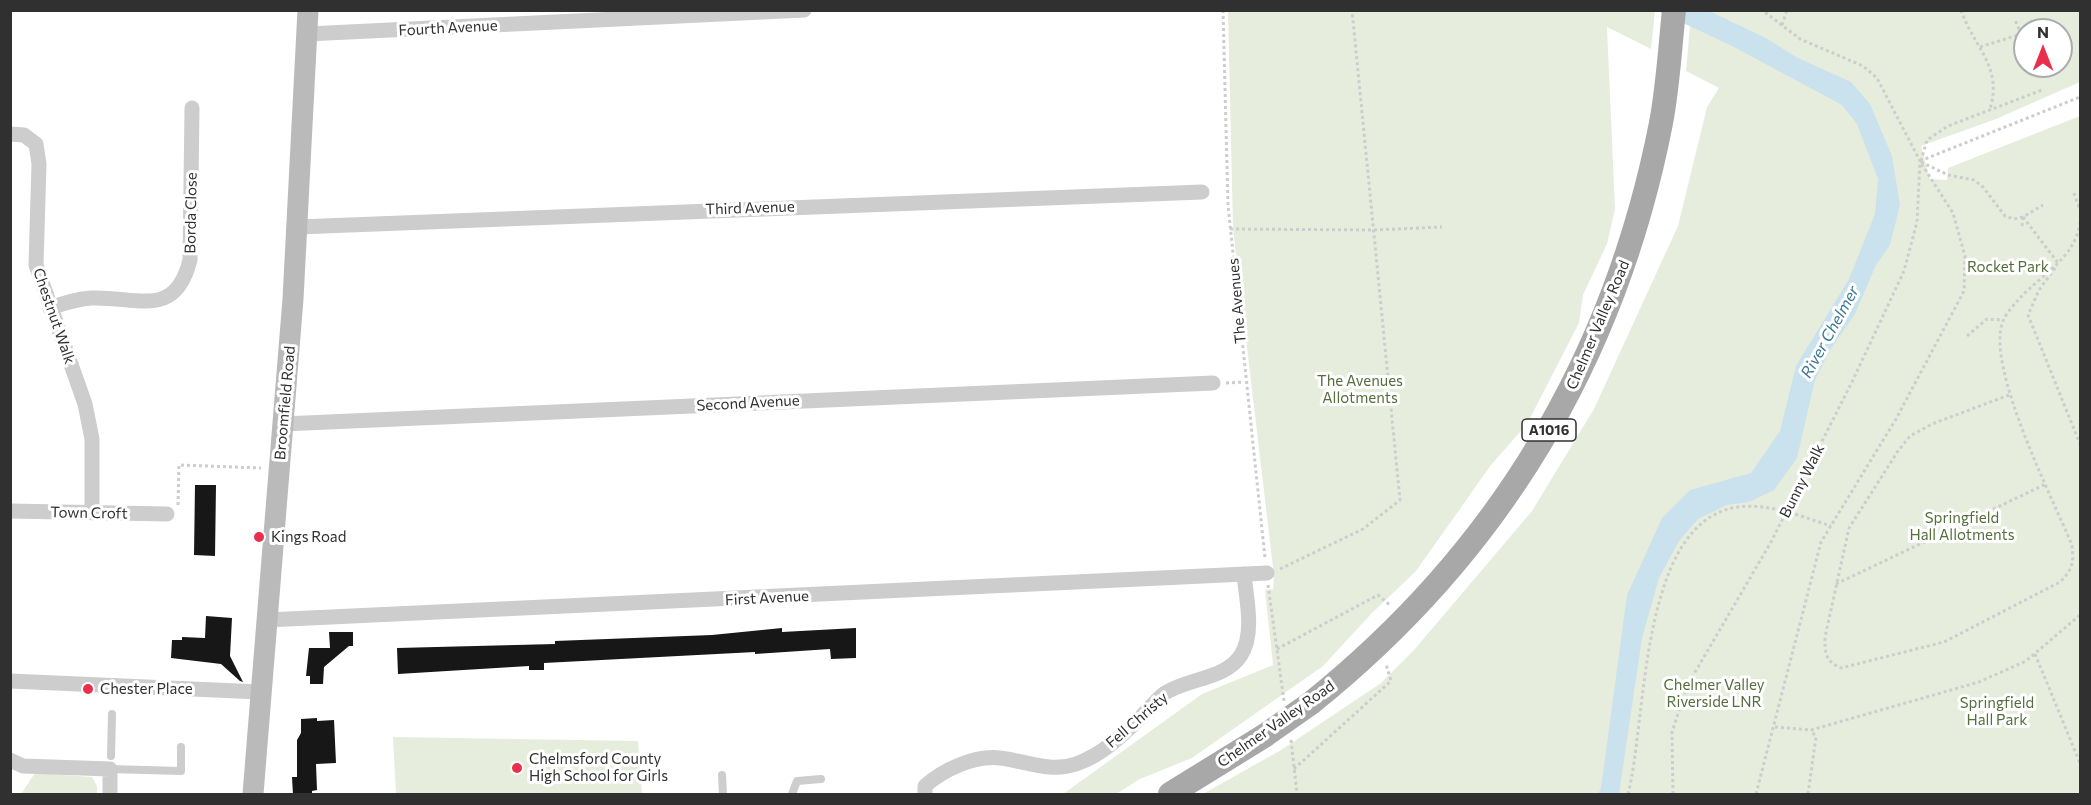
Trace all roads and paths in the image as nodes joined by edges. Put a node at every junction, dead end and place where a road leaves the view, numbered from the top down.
1 (308, 10) edge
2 (804, 10) edge
3 (1224, 10) edge
4 (1352, 10) edge
5 (1674, 10) edge
6 (1762, 10) edge
7 (1786, 10) edge
8 (1962, 10) edge
9 (1782, 25) junction
10 (307, 34) junction
11 (2013, 37) edge
12 (1980, 47) junction
13 (2042, 90) dead end
14 (2080, 97) edge
15 (192, 108) dead end
16 (1990, 109) junction
17 (10, 134) edge
18 (1920, 161) junction
19 (1202, 192) dead end
20 (2074, 193) dead end
21 (2043, 205) dead end
22 (2080, 210) edge
23 (2023, 217) junction
24 (2080, 223) edge
25 (298, 226) junction
26 (1442, 226) dead end
27 (2022, 226) dead end
28 (1230, 229) junction
29 (1374, 230) junction
30 (2059, 262) junction
31 (50, 308) junction
32 (2003, 320) junction
33 (1967, 336) dead end
34 (1213, 383) dead end
35 (2009, 395) junction
36 (283, 424) junction
37 (2080, 444) edge
38 (279, 471) junction
39 (2046, 484) junction
40 (10, 511) edge
41 (1787, 511) junction
42 (92, 513) junction
43 (166, 514) joint
44 (1830, 526) junction
45 (1267, 573) junction
46 (1244, 574) junction
47 (1836, 584) junction
48 (2080, 615) edge
49 (1407, 618) junction
50 (267, 620) junction
51 (1379, 645) junction
52 (1277, 650) junction
53 (2034, 653) junction
54 (10, 681) edge
55 (261, 692) junction
56 (1285, 708) dead end
57 (112, 714) dead end
58 (1775, 727) junction
59 (1811, 730) junction
60 (1290, 732) dead end
61 (181, 747) dead end
62 (10, 760) edge
63 (111, 763) junction
64 (2080, 763) edge
65 (1294, 769) junction
66 (722, 775) dead end
67 (821, 779) dead end
68 (110, 795) edge
69 (253, 795) edge
70 (723, 795) edge
71 (792, 795) edge
72 (925, 795) edge
73 (1170, 795) edge
74 (1297, 795) edge
75 (1628, 795) edge
76 (1673, 795) edge
77 (1756, 795) edge
78 (1808, 795) edge

1 - 10 main road, Broomfield Road
2 - 10 street, Fourth Avenue
3 - 28 path, The Avenues
4 - 29 path
5 - 49 main road, Chelmer Valley Road / A1016
6 - 9 path
7 - 9 path
8 - 12 path
9 - 18 path
10 - 25 main road, Broomfield Road
11 - 12 path
12 - 16 path
13 - 16 path
14 - 18 path
15 - 31 street, Borda Close
16 - 18 path
17 - 31 street, Chestnut Walk
18 - 23 path
18 - 41 path, Bunny Walk
18 - 44 path
19 - 25 street, Third Avenue
20 - 22 path
21 - 23 path
23 - 27 path
23 - 30 path
24 - 30 path
25 - 36 main road, Broomfield Road
26 - 29 path
28 - 29 path
28 - 45 path, The Avenues
29 - 45 path
30 - 32 path
30 - 37 path
31 - 42 street, Chestnut Walk
32 - 33 path
32 - 35 path
34 - 36 street, Second Avenue
35 - 39 path
35 - 47 path
36 - 38 main road, Broomfield Road
38 - 43 path
38 - 50 main road, Broomfield Road
39 - 47 path
39 - 47 path
40 - 42 street, Town Croft
41 - 44 path
41 - 75 path
41 - 76 path, Bunny Walk
42 - 43 street, Town Croft
44 - 58 path
45 - 46 street, First Avenue
45 - 52 path, The Avenues
46 - 50 street, First Avenue
46 - 72 street, Fell Christy
48 - 53 path
49 - 51 main road, Chelmer Valley Road / A1016
49 - 52 path
50 - 55 main road, Broomfield Road
51 - 65 path
51 - 73 main road, Chelmer Valley Road / A1016, bridge
52 - 56 path, The Avenues
53 - 59 path
53 - 64 path
54 - 55 street
55 - 69 main road, Broomfield Road
57 - 63 lane
58 - 59 path
58 - 77 path
59 - 78 path
60 - 65 path
61 - 63 lane
62 - 63 street
63 - 68 street
65 - 74 path
66 - 70 lane
67 - 71 lane

